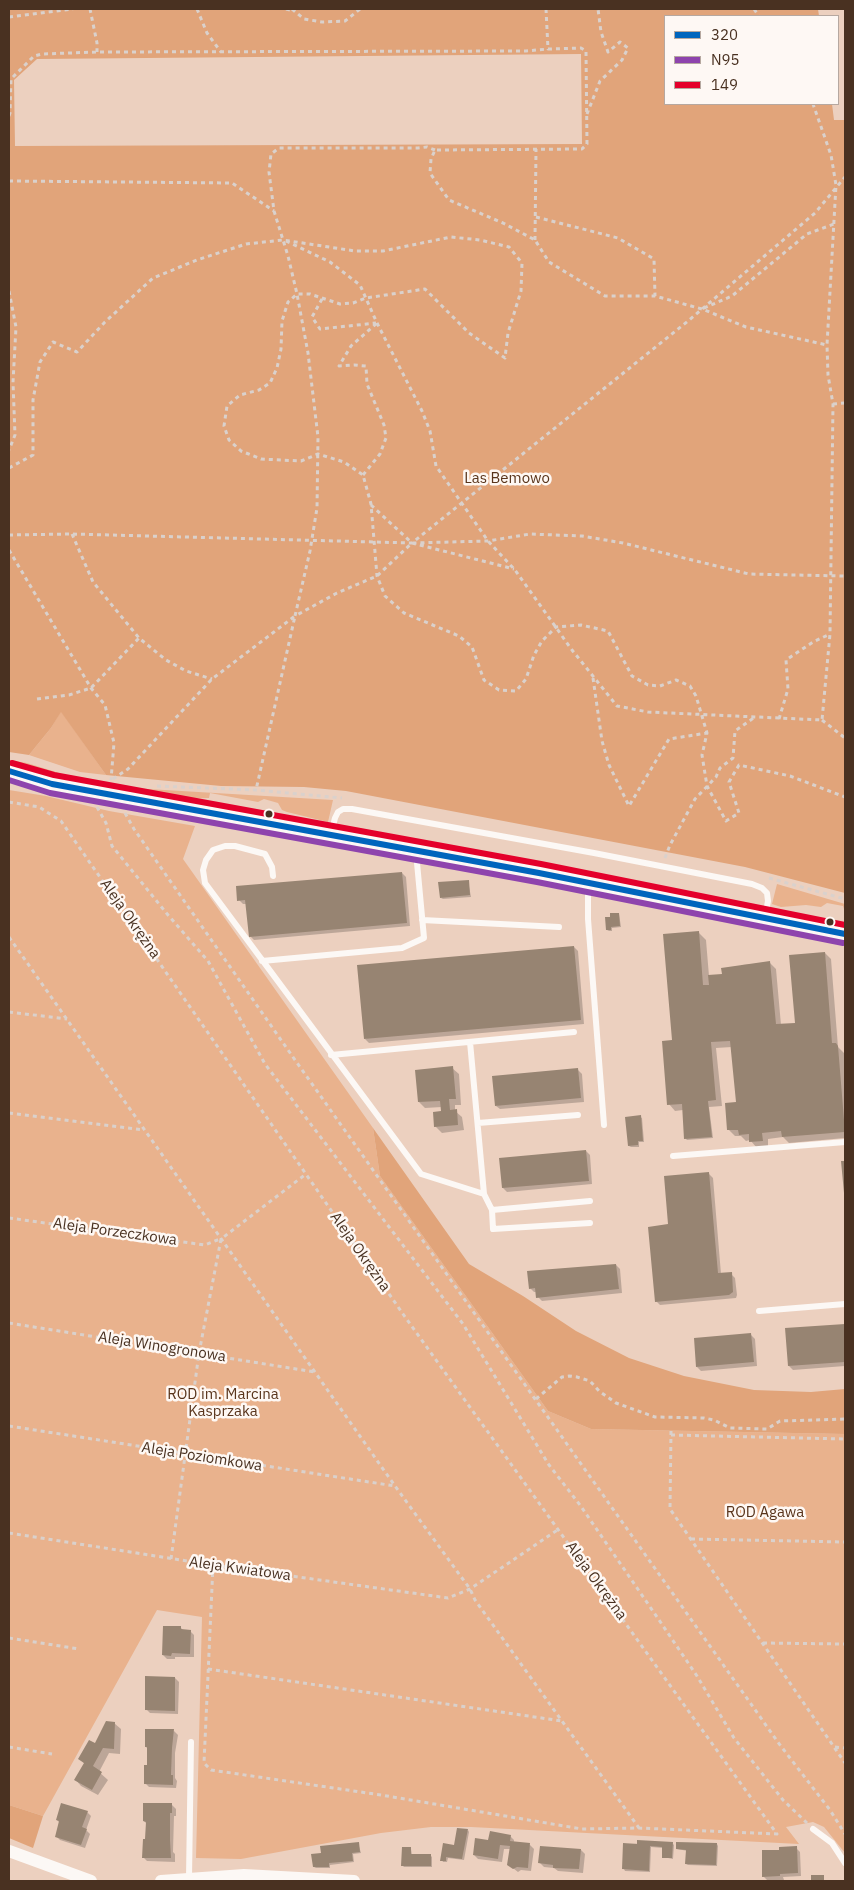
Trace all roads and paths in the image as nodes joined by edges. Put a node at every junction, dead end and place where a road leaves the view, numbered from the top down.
1 (73, 9) edge
2 (90, 9) edge
3 (197, 9) edge
4 (286, 9) edge
5 (360, 9) edge
6 (546, 9) edge
7 (598, 9) edge
8 (293, 10) edge
9 (9, 17) edge
10 (548, 49) junction
11 (97, 52) junction
12 (221, 52) junction
13 (813, 105) edge
14 (9, 116) edge
15 (586, 117) junction
16 (435, 150) junction
17 (536, 150) junction
18 (845, 177) edge
19 (9, 181) edge
20 (836, 185) junction
21 (274, 212) junction
22 (536, 217) junction
23 (834, 224) junction
24 (283, 240) junction
25 (535, 240) junction
26 (9, 291) edge
27 (297, 294) junction
28 (655, 296) junction
29 (366, 298) junction
30 (322, 299) junction
31 (702, 309) junction
32 (377, 323) junction
33 (827, 346) junction
34 (845, 403) edge
35 (833, 404) junction
36 (9, 450) edge
37 (318, 454) junction
38 (9, 468) edge
39 (363, 475) junction
40 (462, 503) junction
41 (371, 504) junction
42 (72, 534) junction
43 (9, 535) edge
44 (312, 540) junction
45 (488, 541) junction
46 (374, 542) junction
47 (412, 543) junction
48 (9, 550) edge
49 (515, 570) junction
50 (830, 575) junction
51 (377, 576) junction
52 (845, 576) edge
53 (295, 616) junction
54 (556, 627) junction
55 (830, 634) junction
56 (139, 638) junction
57 (593, 677) junction
58 (212, 678) junction
59 (91, 688) junction
60 (38, 699) dead end
61 (702, 714) junction
62 (755, 717) junction
63 (779, 719) junction
64 (822, 720) junction
65 (707, 733) junction
66 (845, 738) edge
67 (9, 770) edge
68 (707, 786) junction
69 (256, 790) dead end
70 (845, 797) edge
71 (9, 802) edge
72 (96, 804) dead end
73 (124, 810) dead end
74 (331, 836) junction
75 (416, 851) junction
76 (665, 859) dead end
77 (273, 876) dead end
78 (591, 883) junction
79 (764, 918) junction
80 (422, 920) junction
81 (559, 926) dead end
82 (845, 934) edge
83 (9, 937) edge
84 (262, 961) junction
85 (9, 1012) edge
86 (67, 1019) junction
87 (574, 1032) dead end
88 (470, 1042) junction
89 (331, 1054) junction
90 (9, 1113) edge
91 (578, 1115) dead end
92 (478, 1123) junction
93 (604, 1125) dead end
94 (144, 1130) junction
95 (845, 1142) edge
96 (674, 1156) dead end
97 (306, 1174) junction
98 (484, 1194) junction
99 (590, 1201) dead end
100 (492, 1210) junction
101 (9, 1218) edge
102 (590, 1223) dead end
103 (221, 1239) junction
104 (845, 1304) edge
105 (759, 1311) dead end
106 (9, 1324) edge
107 (199, 1353) junction
108 (315, 1372) junction
109 (536, 1399) junction
110 (845, 1419) edge
111 (9, 1426) edge
112 (845, 1439) edge
113 (186, 1454) junction
114 (395, 1486) junction
115 (559, 1528) junction
116 (9, 1533) edge
117 (690, 1539) junction
118 (845, 1542) edge
119 (171, 1559) junction
120 (213, 1565) junction
121 (470, 1588) junction
122 (9, 1638) edge
123 (762, 1642) junction
124 (845, 1644) edge
125 (79, 1649) dead end
126 (208, 1669) junction
127 (562, 1721) junction
128 (191, 1742) dead end
129 (9, 1747) edge
130 (835, 1747) junction
131 (845, 1748) edge
132 (52, 1754) dead end
133 (845, 1763) edge
134 (640, 1828) junction
135 (813, 1829) joint
136 (845, 1834) edge
137 (9, 1851) edge
138 (845, 1862) edge
139 (189, 1878) junction
140 (244, 1878) edge
141 (92, 1881) edge
142 (161, 1881) edge
143 (354, 1881) edge

1 - 9 path
2 - 11 path
3 - 12 path
4 - 8 path
5 - 8 path
6 - 10 path
7 - 15 path
10 - 12 path
10 - 15 path
11 - 12 path
11 - 14 path
13 - 20 path
15 - 17 path
16 - 17 path
16 - 21 path
16 - 25 path
17 - 22 path
18 - 20 path
19 - 21 path
20 - 23 path
20 - 31 path
21 - 24 path
22 - 25 path
22 - 28 path
23 - 31 path
23 - 33 path
24 - 27 path
24 - 29 path
24 - 29 path
24 - 38 path
25 - 28 path
26 - 36 path
27 - 30 path
27 - 37 path
27 - 37 path
28 - 31 path
29 - 30 path
29 - 32 path
30 - 32 path
31 - 33 path
31 - 40 path
32 - 39 path
32 - 40 path
33 - 35 path
34 - 35 path
35 - 50 path
37 - 39 path
37 - 44 path
39 - 41 path
40 - 45 path
40 - 47 path
41 - 46 path
41 - 47 path
42 - 43 path
42 - 44 path
42 - 56 path
44 - 46 path
44 - 53 path
45 - 47 path
45 - 49 path
45 - 50 path
46 - 47 path
46 - 51 path
47 - 49 path
47 - 51 path
48 - 59 path
49 - 54 path
50 - 52 path
50 - 55 path
51 - 53 path
51 - 54 path
53 - 58 path
53 - 69 path
54 - 57 path
54 - 61 path
55 - 63 path
55 - 64 path
56 - 58 path
56 - 59 path
57 - 61 path
57 - 65 path
58 - 59 path
59 - 60 path
61 - 62 path
61 - 65 path
62 - 63 path
62 - 68 path
63 - 64 path
64 - 66 path
65 - 68 path
67 - 74 street
68 - 70 path
68 - 76 path
71 - 97 path, Aleja Okrężna
72 - 135 path
73 - 109 path
74 - 75 street
74 - 79 lane
75 - 78 street
75 - 80 lane
77 - 84 lane
78 - 79 street
78 - 93 lane
79 - 82 street
80 - 81 lane
80 - 84 lane
83 - 86 path
84 - 89 lane
85 - 86 path
86 - 94 path
87 - 88 lane
88 - 89 lane
88 - 92 lane
89 - 98 lane
90 - 94 path
91 - 92 lane
92 - 98 lane
94 - 103 path
95 - 96 lane
97 - 103 path
97 - 115 path, Aleja Okrężna
98 - 100 lane
99 - 100 lane
100 - 102 lane
101 - 103 path, Aleja Porzeczkowa
103 - 107 path
103 - 108 path
104 - 105 lane
106 - 107 path, Aleja Winogronowa
107 - 108 path, Aleja Winogronowa
107 - 113 path
108 - 114 path
109 - 110 path
109 - 136 path
111 - 113 path, Aleja Poziomkowa
112 - 117 path
113 - 114 path, Aleja Poziomkowa
113 - 119 path
114 - 121 path
115 - 121 path, Aleja Kwiatowa
115 - 134 path, Aleja Okrężna
116 - 119 path, Aleja Kwiatowa
117 - 118 path
117 - 123 path
119 - 120 path, Aleja Kwiatowa
120 - 121 path, Aleja Kwiatowa
120 - 126 path
121 - 127 path
122 - 125 path
123 - 124 path
123 - 130 path
126 - 127 path
126 - 134 path, Aleja Okrężna
127 - 134 path
128 - 139 lane
129 - 132 path
130 - 131 path
130 - 133 path
135 - 138 lane
137 - 141 street
139 - 140 street
139 - 142 street
140 - 143 street

